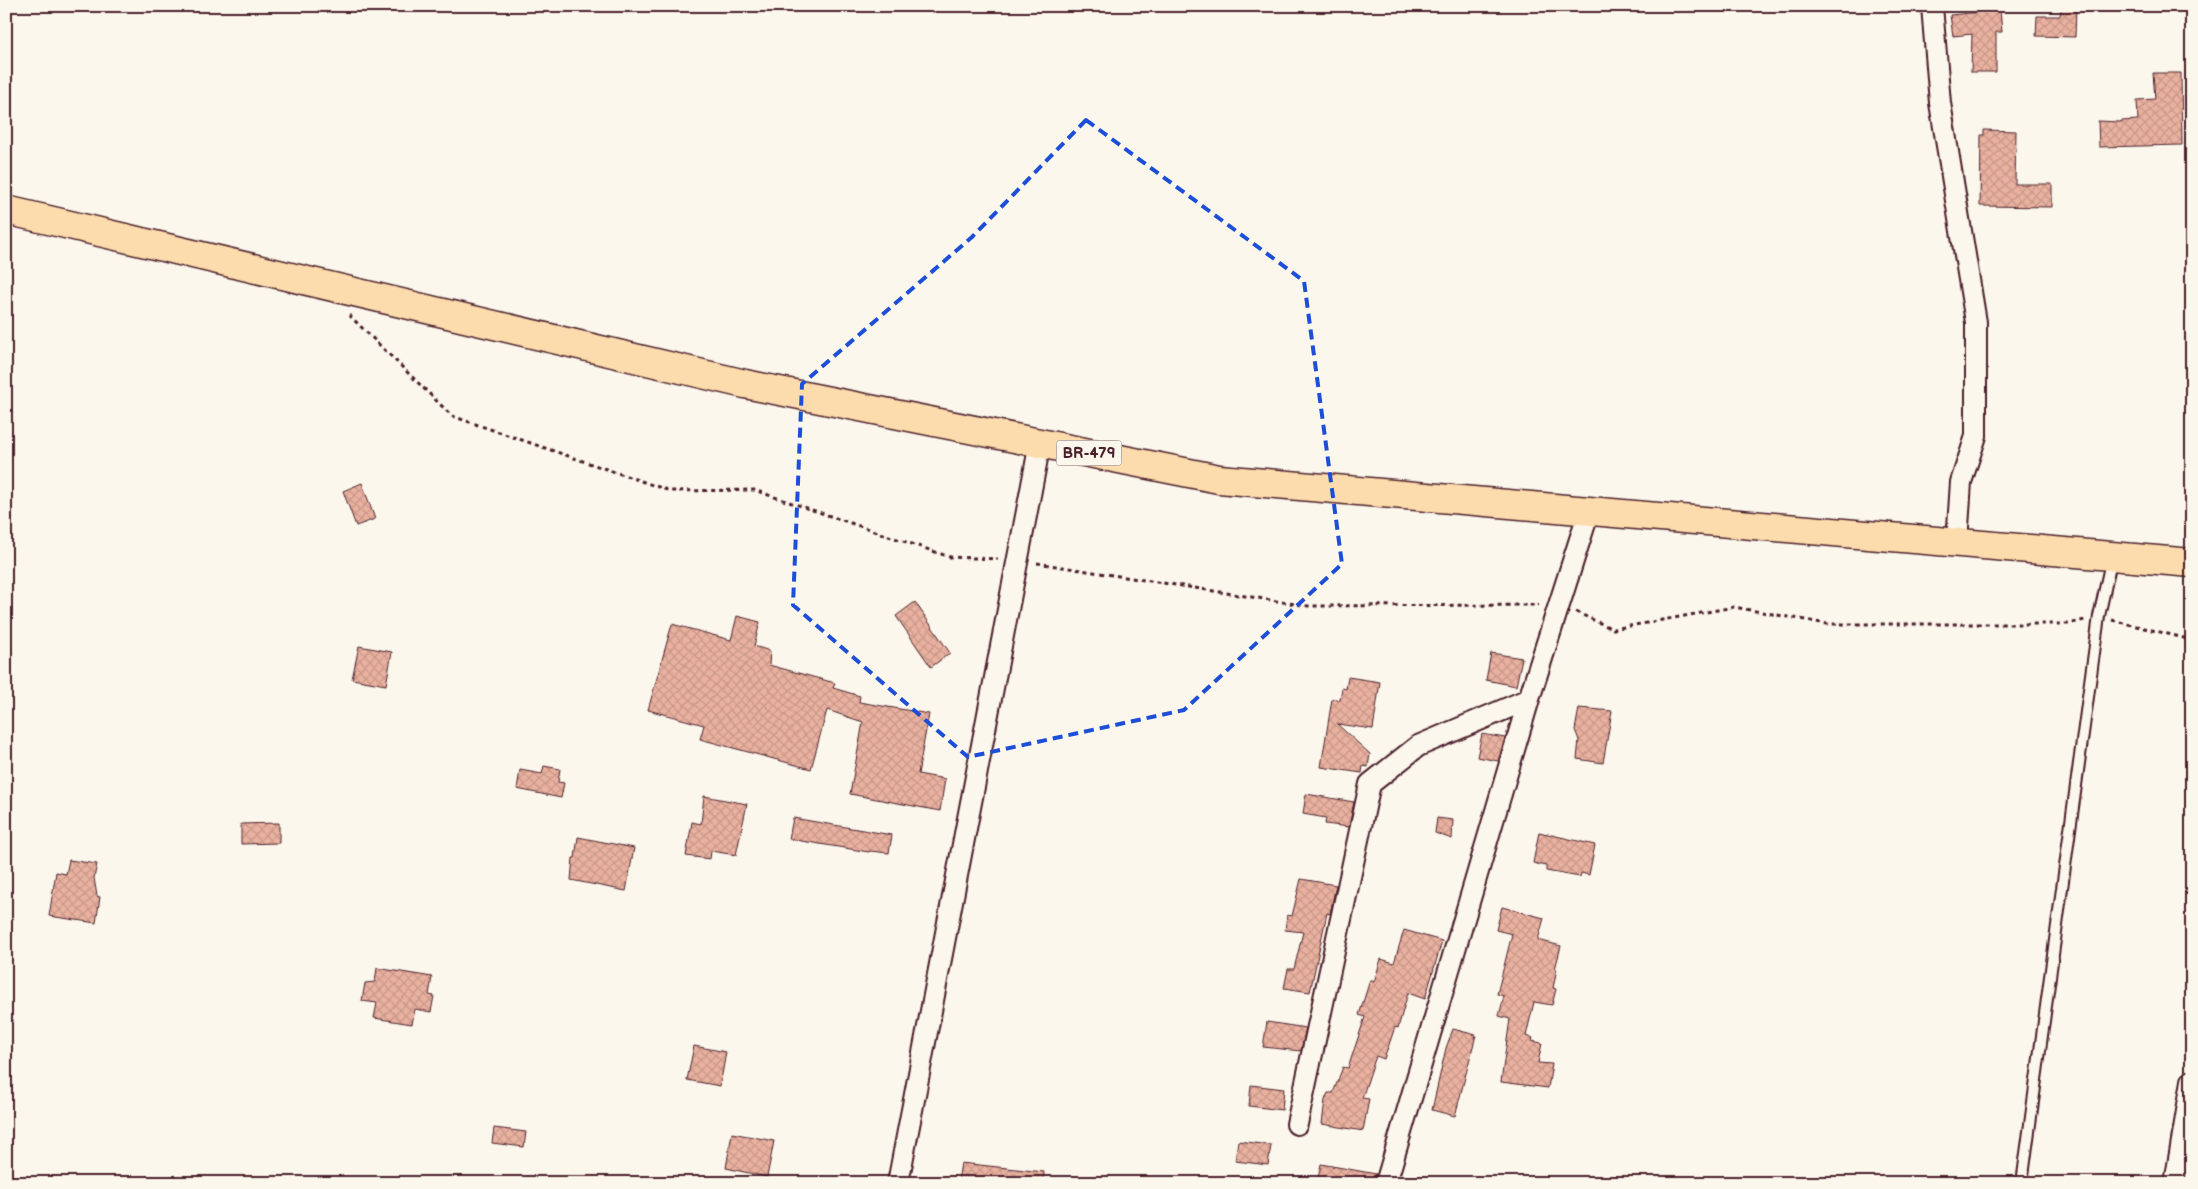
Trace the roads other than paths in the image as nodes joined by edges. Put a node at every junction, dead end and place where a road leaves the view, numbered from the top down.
1 (1932, 6) edge
2 (6, 210) edge
3 (1040, 443) junction
4 (1589, 511) junction
5 (1957, 542) junction
6 (2112, 556) junction
7 (2192, 563) edge
8 (1529, 699) junction
9 (2192, 1081) edge
10 (1297, 1124) dead end
11 (898, 1183) edge
12 (1386, 1183) edge
13 (2022, 1183) edge
14 (2175, 1183) edge

1 - 5 street
2 - 3 main road, BR-479
3 - 4 main road, BR-479
3 - 11 street
4 - 5 main road, BR-479
4 - 8 street
5 - 6 main road, BR-479
6 - 7 main road, BR-479
6 - 13 lane
8 - 10 street
8 - 12 street
9 - 14 street

